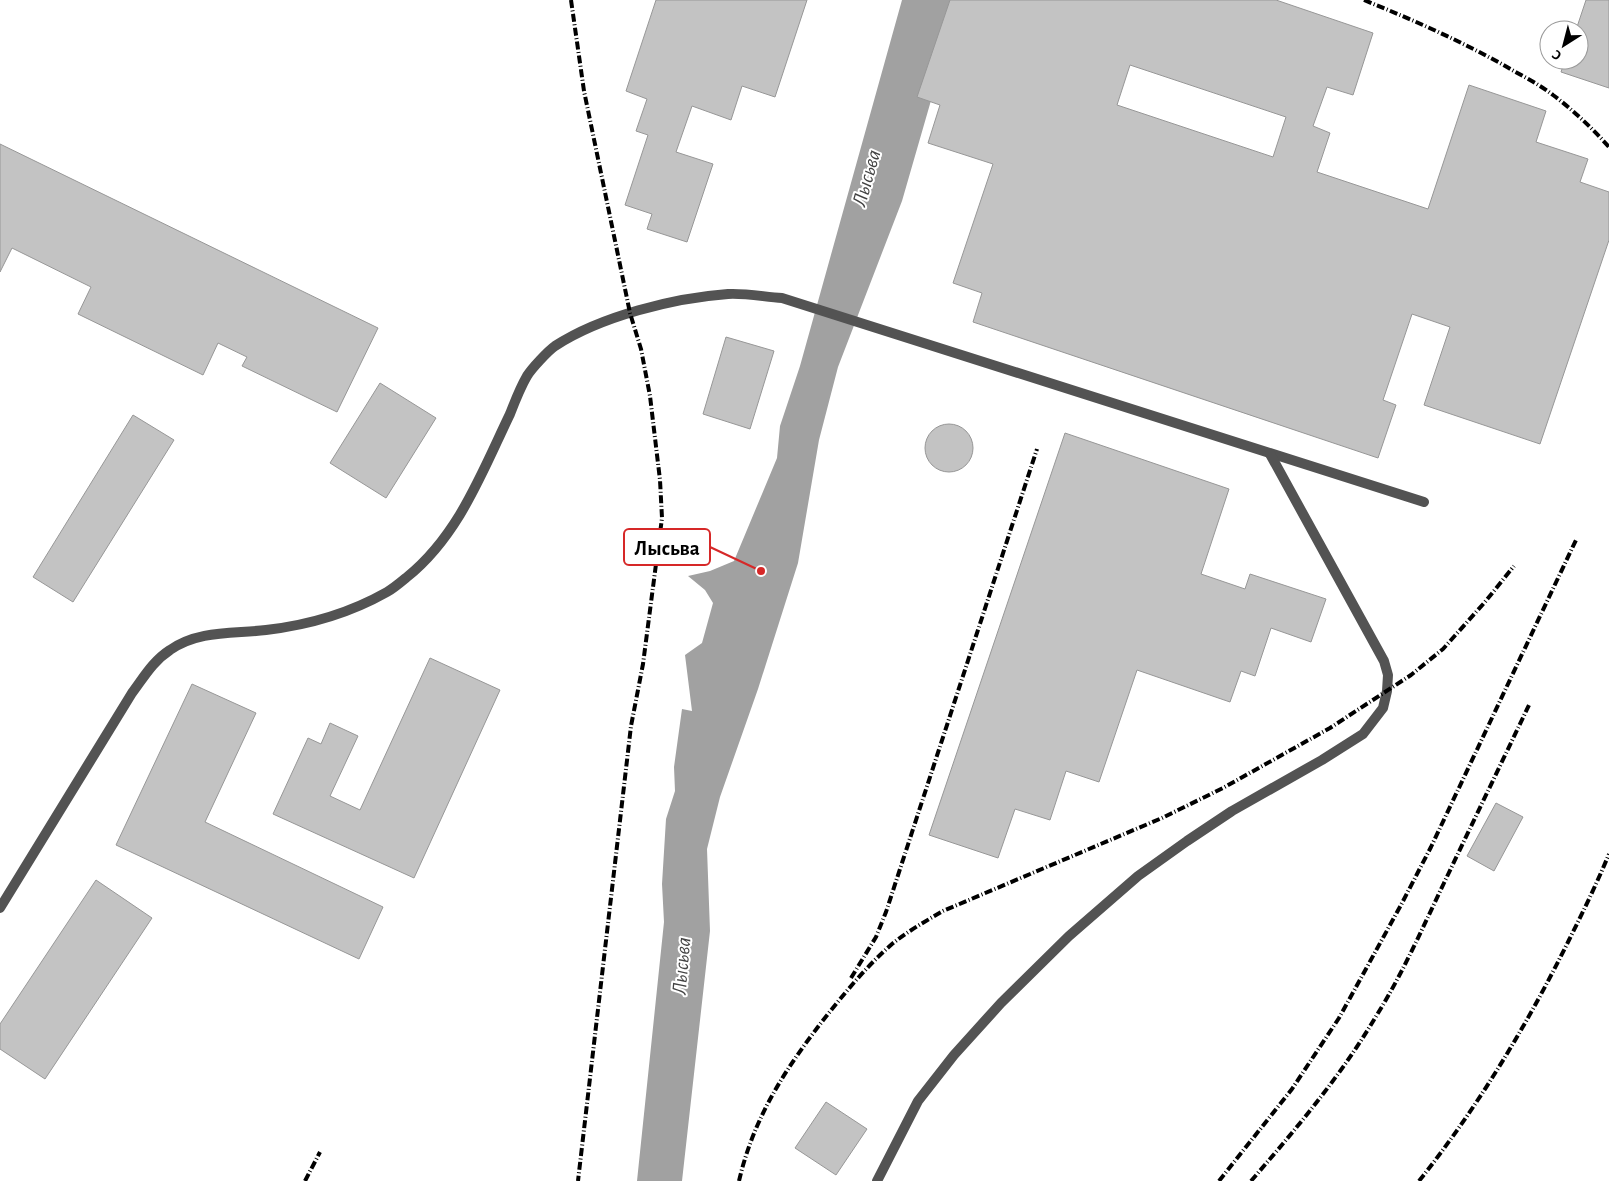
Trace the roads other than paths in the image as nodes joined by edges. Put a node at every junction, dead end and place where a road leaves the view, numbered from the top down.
1 (1270, 454) junction
2 (1424, 502) dead end
3 (0, 908) edge
4 (877, 1181) edge

1 - 2 lane
1 - 3 lane
1 - 4 lane

